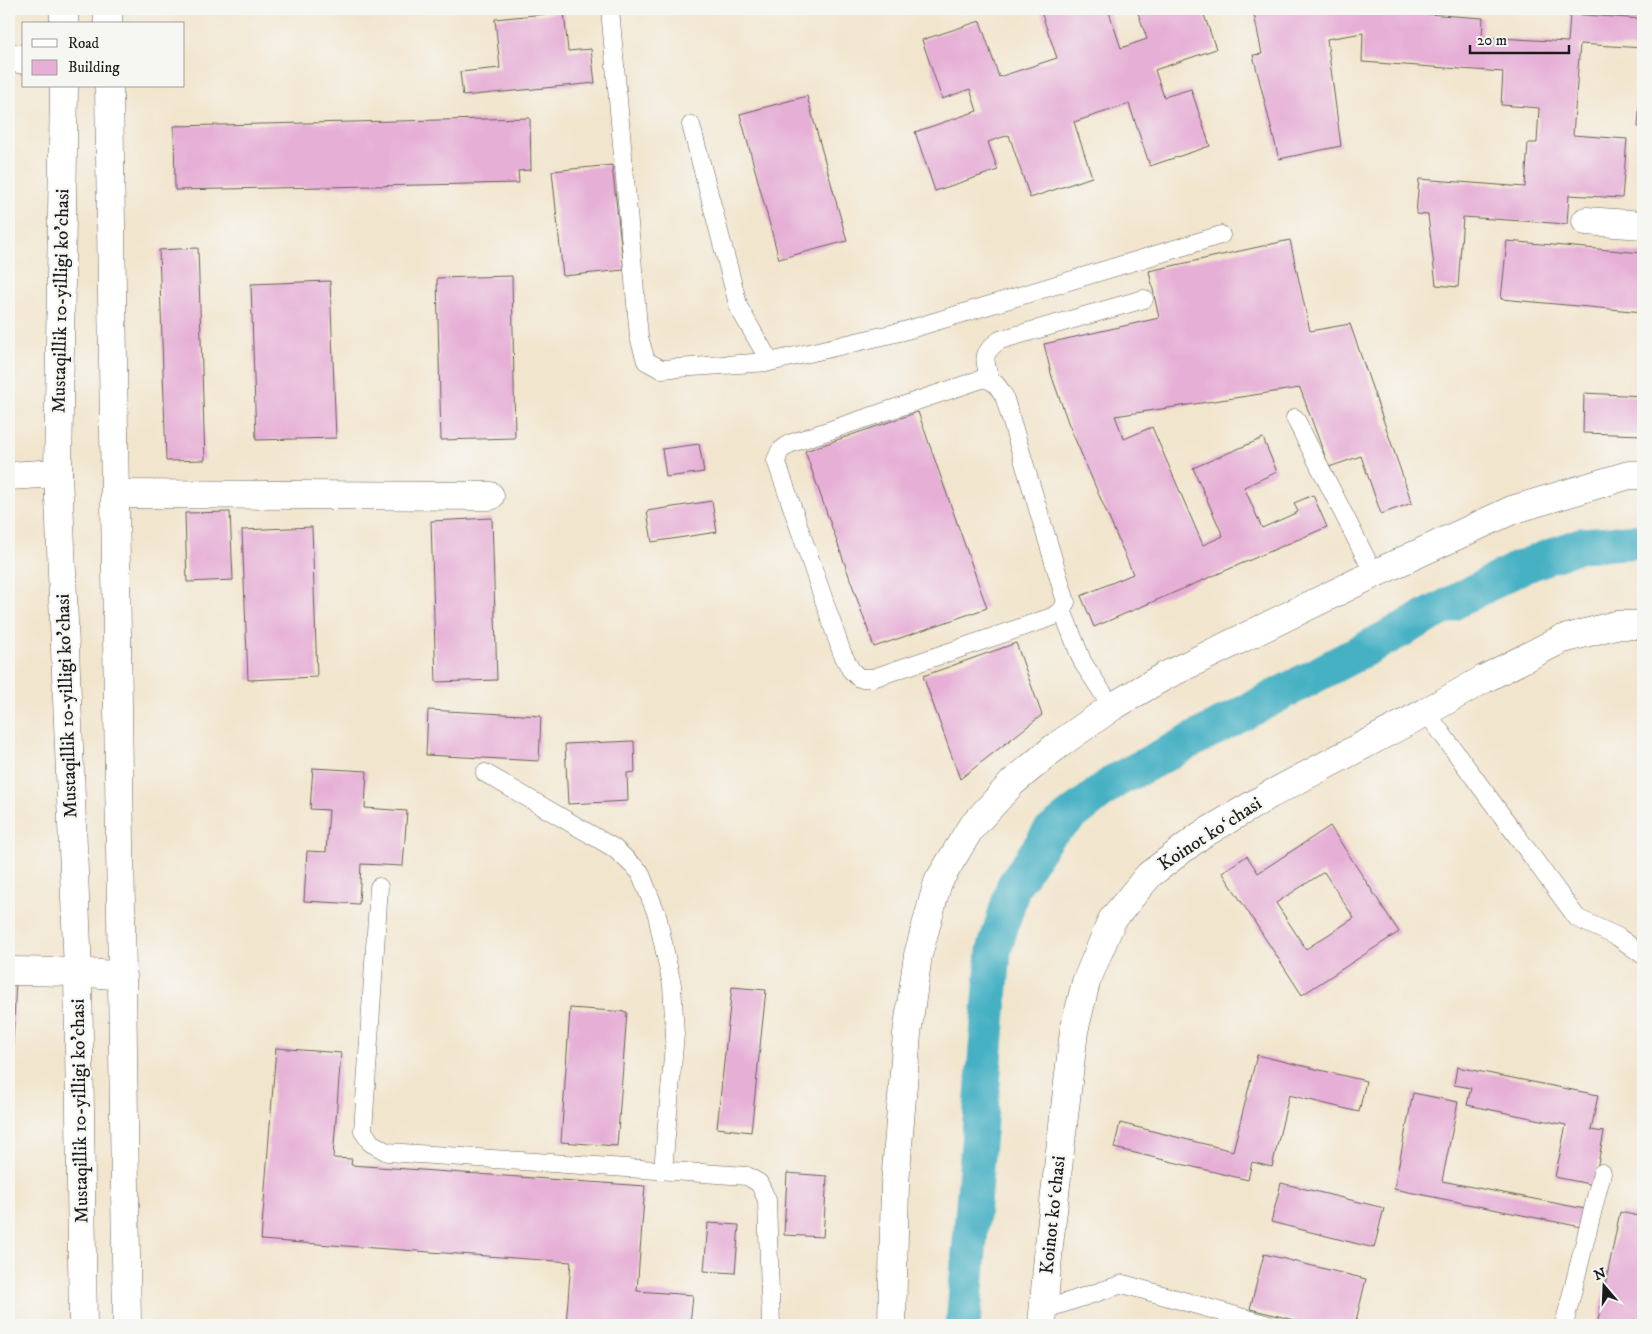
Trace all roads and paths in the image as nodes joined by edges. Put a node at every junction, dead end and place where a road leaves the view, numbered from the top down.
1 (64, 9) edge
2 (108, 9) edge
3 (610, 9) edge
4 (64, 22) edge
5 (108, 22) edge
6 (9, 57) edge
7 (22, 60) edge
8 (64, 88) edge
9 (109, 88) edge
10 (691, 125) dead end
11 (1586, 221) dead end
12 (1643, 225) edge
13 (1221, 235) dead end
14 (1144, 298) dead end
15 (770, 362) junction
16 (990, 379) junction
17 (1295, 418) dead end
18 (58, 473) junction
19 (1643, 475) edge
20 (9, 476) edge
21 (116, 494) junction
22 (490, 496) dead end
23 (1374, 574) junction
24 (1062, 610) junction
25 (1643, 625) edge
26 (1112, 707) junction
27 (1426, 712) junction
28 (485, 773) dead end
29 (379, 886) dead end
30 (1643, 955) edge
31 (9, 971) edge
32 (78, 972) junction
33 (123, 976) junction
34 (663, 1170) junction
35 (1602, 1174) dead end
36 (1042, 1318) edge
37 (82, 1325) edge
38 (128, 1325) edge
39 (771, 1325) edge
40 (892, 1325) edge
41 (1268, 1325) edge
42 (1564, 1325) edge

1 - 4 street
2 - 5 street
3 - 15 lane
6 - 7 street
8 - 18 street, Mustaqillik 10-yilligi ko'chasi
9 - 21 street
10 - 15 lane
11 - 12 street
13 - 15 lane
14 - 16 lane
16 - 24 lane
16 - 24 lane
17 - 23 lane
18 - 20 street
18 - 32 street, Mustaqillik 10-yilligi ko'chasi
19 - 23 street
21 - 22 street
21 - 33 street
23 - 26 street
24 - 26 lane
25 - 27 street, Koinot koʻchasi
26 - 40 street
27 - 30 lane
27 - 36 street, Koinot koʻchasi
28 - 34 lane
29 - 34 lane
31 - 32 street
32 - 33 street
32 - 37 street, Mustaqillik 10-yilligi ko'chasi
33 - 38 street
34 - 39 lane
35 - 42 lane
36 - 41 lane

